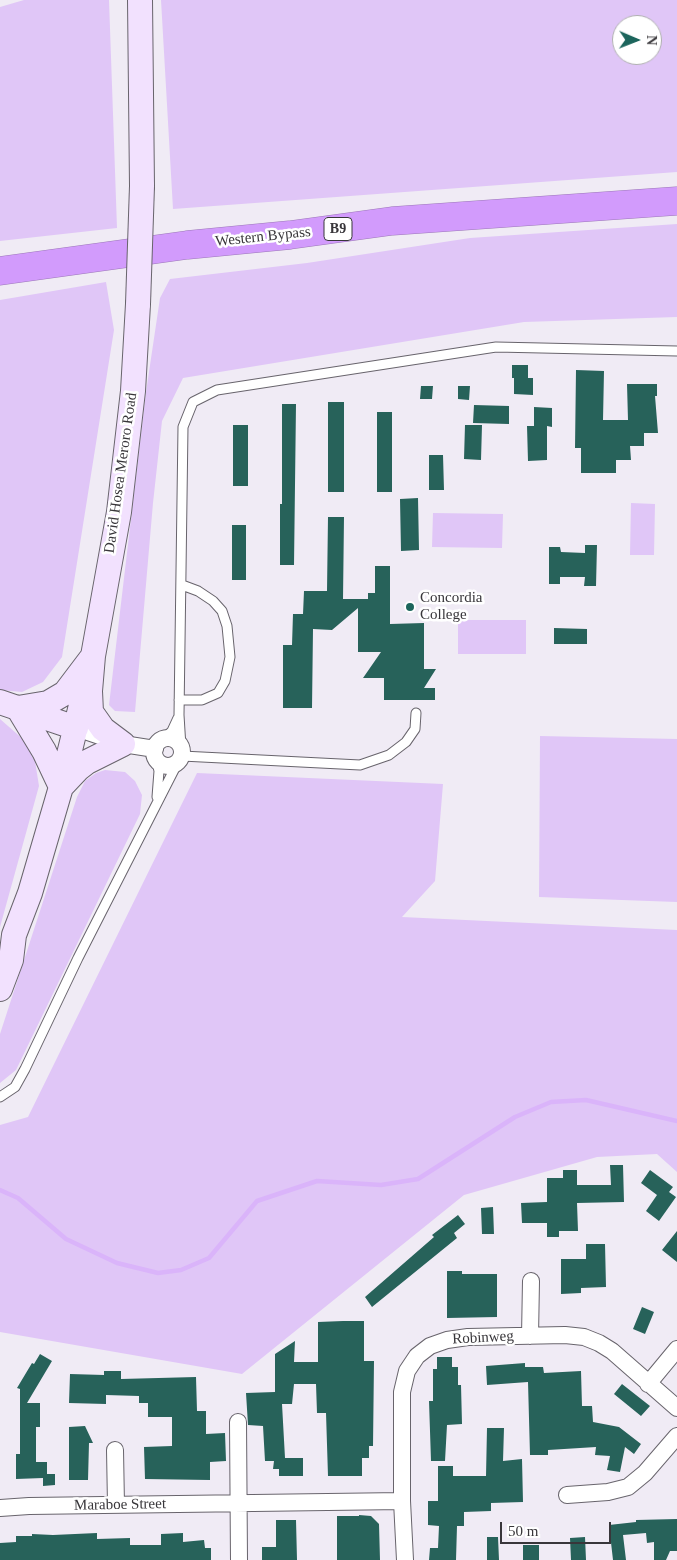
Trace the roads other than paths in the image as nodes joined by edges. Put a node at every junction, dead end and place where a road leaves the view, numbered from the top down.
1 (140, 0) edge
2 (677, 201) edge
3 (0, 271) edge
4 (677, 351) edge
5 (182, 585) junction
6 (93, 656) junction
7 (179, 700) junction
8 (9, 705) edge
9 (416, 713) dead end
10 (179, 715) junction
11 (76, 728) junction
12 (123, 744) junction
13 (158, 749) junction
14 (180, 755) junction
15 (61, 787) junction
16 (157, 802) junction
17 (7, 944) edge
18 (0, 989) edge
19 (0, 1097) edge
20 (531, 1281) dead end
21 (530, 1336) junction
22 (677, 1349) edge
23 (648, 1384) junction
24 (677, 1408) edge
25 (238, 1422) dead end
26 (677, 1436) edge
27 (115, 1450) dead end
28 (567, 1495) dead end
29 (402, 1501) junction
30 (239, 1502) junction
31 (116, 1505) junction
32 (0, 1508) edge
33 (239, 1560) edge
34 (406, 1560) edge

1 - 6 main road, David Hosea Meroro Road, bridge
2 - 3 highway, Western Bypass / B9
4 - 5 lane
5 - 7 lane
5 - 7 lane
6 - 8 main road
6 - 11 main road, David Hosea Meroro Road
6 - 12 main road
7 - 10 lane
8 - 11 main road
8 - 15 main road
9 - 14 lane
10 - 13 lane
10 - 14 lane
11 - 12 street
11 - 15 main road, David Hosea Meroro Road
12 - 13 street
12 - 15 main road
13 - 14 street
13 - 14 street
13 - 16 lane
14 - 16 lane
15 - 17 main road, David Hosea Meroro Road
16 - 19 lane
17 - 18 main road, David Hosea Meroro Road
20 - 21 street
21 - 23 street, Robinweg
21 - 29 street, Robinweg
22 - 23 street
23 - 24 street, Robinweg
25 - 30 street
26 - 28 street
27 - 31 street
29 - 30 street, Maraboe Street
29 - 34 street, Robinweg
30 - 31 street, Maraboe Street
30 - 33 street
31 - 32 street, Maraboe Street

